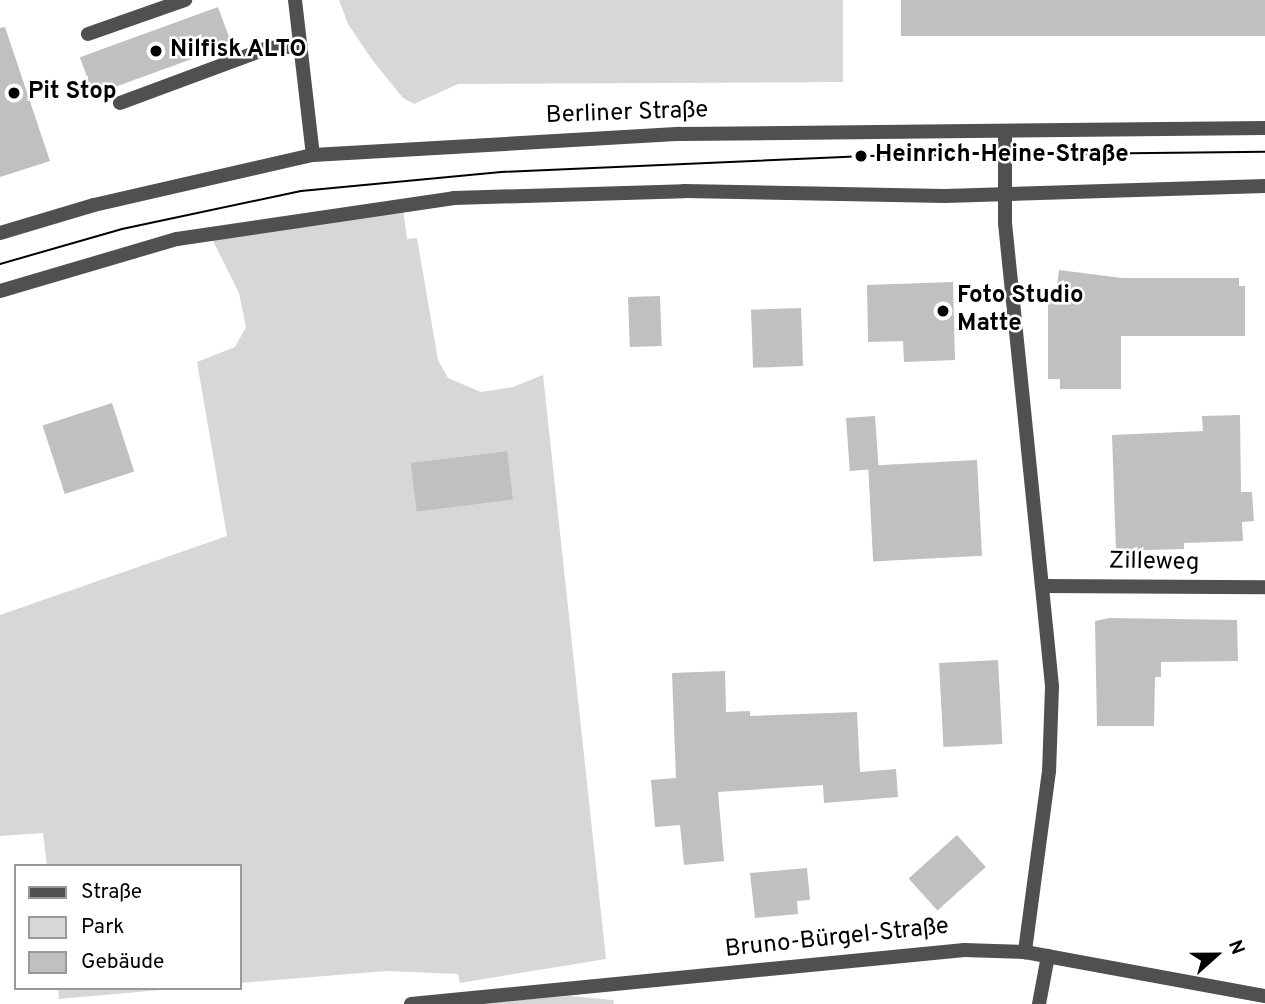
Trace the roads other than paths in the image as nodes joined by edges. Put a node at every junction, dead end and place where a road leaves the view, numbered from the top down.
1 (185, 0) edge
2 (295, 0) edge
3 (88, 34) dead end
4 (300, 46) junction
5 (120, 103) dead end
6 (1265, 128) edge
7 (1005, 132) junction
8 (313, 155) junction
9 (1265, 186) edge
10 (1005, 194) junction
11 (0, 233) edge
12 (0, 291) edge
13 (1042, 586) junction
14 (1265, 587) edge
15 (1025, 952) junction
16 (1048, 956) junction
17 (1265, 996) edge
18 (411, 1004) edge
19 (1039, 1004) edge

1 - 3 street
2 - 4 street
4 - 5 street
4 - 8 street
6 - 7 street, Berliner Straße
7 - 8 street, Berliner Straße
7 - 10 street
8 - 11 street, Berliner Straße
9 - 10 street
10 - 12 street
10 - 13 street
13 - 14 street, Zilleweg
13 - 15 street
15 - 16 street, Bruno-Bürgel-Straße
15 - 18 street, Bruno-Bürgel-Straße
16 - 17 street, Bruno-Bürgel-Straße
16 - 19 street

